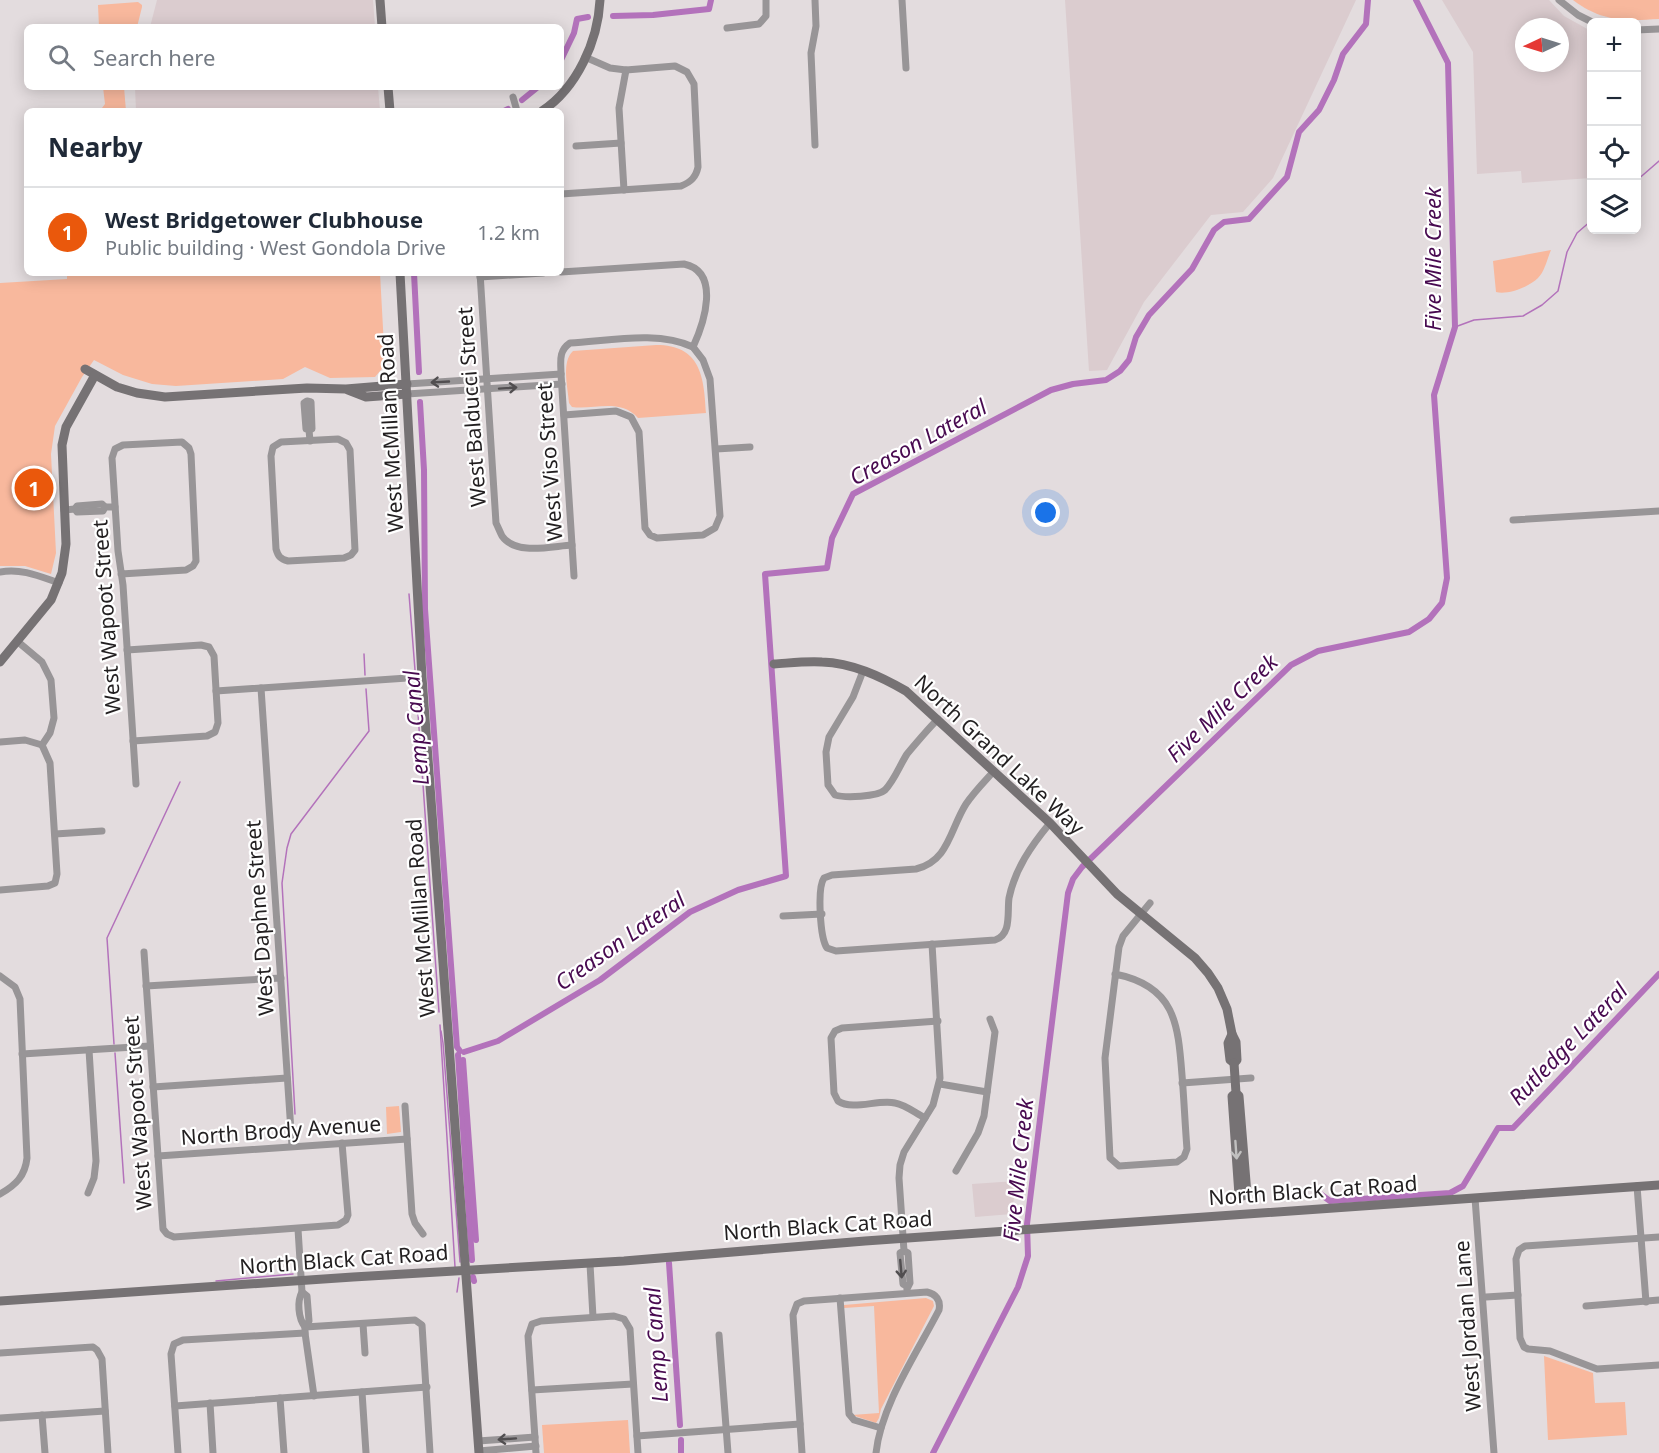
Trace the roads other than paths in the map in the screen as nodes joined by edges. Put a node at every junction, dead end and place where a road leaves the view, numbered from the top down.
1 (382, 0) edge
2 (600, 0) edge
3 (766, 0) edge
4 (815, 0) edge
5 (902, 0) edge
6 (1559, 0) edge
7 (1587, 20) edge
8 (384, 24) edge
9 (727, 28) dead end
10 (1659, 29) edge
11 (1641, 30) edge
12 (585, 57) junction
13 (906, 68) dead end
14 (626, 70) junction
15 (388, 90) edge
16 (513, 97) dead end
17 (390, 108) edge
18 (516, 108) edge
19 (545, 108) edge
20 (621, 142) junction
21 (815, 145) dead end
22 (576, 146) dead end
23 (624, 190) junction
24 (564, 194) edge
25 (564, 272) edge
26 (400, 276) edge
27 (480, 276) edge
28 (693, 347) junction
29 (85, 369) dead end
30 (561, 374) junction
31 (95, 375) junction
32 (487, 379) junction
33 (407, 384) junction
34 (562, 384) junction
35 (307, 388) junction
36 (346, 389) junction
37 (487, 389) junction
38 (407, 394) junction
39 (564, 415) junction
40 (310, 441) junction
41 (750, 447) dead end
42 (716, 449) junction
43 (115, 507) junction
44 (64, 510) junction
45 (1659, 511) edge
46 (1513, 520) dead end
47 (572, 545) junction
48 (0, 572) edge
49 (122, 574) junction
50 (574, 576) dead end
51 (59, 583) junction
52 (17, 641) junction
53 (127, 650) junction
54 (0, 662) edge
55 (774, 664) dead end
56 (863, 670) junction
57 (422, 677) junction
58 (261, 688) junction
59 (216, 691) junction
60 (938, 719) junction
61 (133, 741) junction
62 (0, 742) edge
63 (42, 745) junction
64 (994, 771) junction
65 (136, 784) dead end
66 (1050, 823) junction
67 (102, 831) dead end
68 (55, 834) junction
69 (0, 890) edge
70 (1150, 903) dead end
71 (822, 914) junction
72 (1141, 915) junction
73 (783, 916) dead end
74 (932, 944) junction
75 (144, 952) dead end
76 (1115, 974) junction
77 (0, 976) edge
78 (281, 978) junction
79 (146, 986) junction
80 (990, 1019) dead end
81 (938, 1021) junction
82 (150, 1046) junction
83 (89, 1050) junction
84 (22, 1054) junction
85 (287, 1078) junction
86 (1251, 1078) dead end
87 (1235, 1079) junction
88 (1182, 1083) junction
89 (940, 1084) junction
90 (153, 1087) junction
91 (987, 1092) junction
92 (405, 1106) dead end
93 (925, 1118) junction
94 (407, 1138) junction
95 (342, 1143) junction
96 (292, 1146) junction
97 (158, 1156) junction
98 (956, 1171) dead end
99 (1659, 1185) edge
100 (1638, 1186) junction
101 (88, 1192) dead end
102 (0, 1194) edge
103 (1476, 1198) junction
104 (1243, 1213) junction
105 (298, 1228) junction
106 (423, 1234) dead end
107 (1659, 1237) edge
108 (903, 1238) junction
109 (1641, 1238) junction
110 (590, 1264) junction
111 (465, 1271) junction
112 (301, 1280) junction
113 (908, 1290) junction
114 (1518, 1295) junction
115 (1486, 1297) dead end
116 (840, 1298) junction
117 (0, 1300) edge
118 (1659, 1300) edge
119 (1646, 1302) junction
120 (1586, 1306) dead end
121 (593, 1317) junction
122 (363, 1324) junction
123 (305, 1330) junction
124 (719, 1335) dead end
125 (0, 1353) edge
126 (365, 1353) dead end
127 (1659, 1365) edge
128 (633, 1384) junction
129 (427, 1387) junction
130 (532, 1390) junction
131 (362, 1392) junction
132 (314, 1396) junction
133 (280, 1398) junction
134 (210, 1403) junction
135 (175, 1406) junction
136 (105, 1411) junction
137 (42, 1415) junction
138 (0, 1418) edge
139 (800, 1424) junction
140 (880, 1428) junction
141 (726, 1429) junction
142 (637, 1436) junction
143 (535, 1437) junction
144 (478, 1448) edge
145 (536, 1450) edge
146 (45, 1453) edge
147 (108, 1453) edge
148 (178, 1453) edge
149 (213, 1453) edge
150 (284, 1453) edge
151 (366, 1453) edge
152 (430, 1453) edge
153 (638, 1453) edge
154 (728, 1453) edge
155 (802, 1453) edge
156 (876, 1453) edge
157 (1494, 1453) edge

1 - 8 main road
2 - 12 main road
3 - 9 street
4 - 21 street
5 - 13 street
6 - 7 street
10 - 11 street
12 - 14 street
12 - 19 main road
14 - 20 street
14 - 23 street
15 - 17 main road
16 - 18 street
20 - 22 street
20 - 23 street
23 - 24 street
25 - 28 street
26 - 33 main road, West McMillan Road
27 - 32 street, West Balducci Street
28 - 30 street, West Viso Street
28 - 42 street
29 - 31 main road
30 - 32 street
30 - 34 street, West Viso Street
31 - 35 main road
31 - 44 main road
32 -> 33 street
32 - 37 street, West Balducci Street
33 - 36 main road
33 - 38 main road, West McMillan Road
37 -> 34 street
34 - 39 street, West Viso Street
35 - 36 main road
35 - 40 street
36 - 38 main road
37 - 38 street
37 - 47 street, West Balducci Street
38 - 57 main road, West McMillan Road
39 - 42 street
39 - 47 street, West Viso Street
40 - 40 street
41 - 42 street
43 - 44 street
43 - 49 street, West Wapoot Street
43 - 49 street, West Wapoot Street
44 - 51 main road
45 - 46 street
47 - 50 street, West Viso Street
48 - 51 street
49 - 53 street, West Wapoot Street
51 - 52 main road
52 - 54 main road
52 - 63 street
53 - 59 street
53 - 61 street, West Wapoot Street
55 - 56 main road, North Grand Lake Way
56 - 60 main road, North Grand Lake Way
56 - 60 street
57 - 58 street
57 - 111 main road, West McMillan Road
58 - 59 street
58 - 78 street, West Daphne Street
59 - 61 street
60 - 64 main road, North Grand Lake Way
61 - 65 street, West Wapoot Street
62 - 63 street
63 - 68 street
64 - 66 main road, North Grand Lake Way
64 - 71 street
66 - 72 main road, North Grand Lake Way
66 - 74 street
67 - 68 street
68 - 69 street
70 - 72 street
71 - 73 street
71 - 74 street
72 - 76 street
72 - 87 main road, North Grand Lake Way
74 - 81 street
75 - 79 street, West Wapoot Street
76 - 88 street
76 - 88 street
77 - 84 street
78 - 79 street
78 - 85 street, West Daphne Street
79 - 82 street, West Wapoot Street
80 - 91 street
81 - 89 street
81 - 93 street
82 - 83 street
82 - 90 street, West Wapoot Street
83 - 84 street
83 - 101 street
84 - 102 street
85 - 90 street
85 - 96 street, West Daphne Street
86 - 87 street
87 - 88 street
87 - 104 main road, North Grand Lake Way
89 - 91 street
89 - 93 street
90 - 97 street, West Wapoot Street
91 - 98 street
92 - 94 street
93 - 108 street
94 - 95 street, North Brody Avenue
94 - 106 street
95 - 96 street, North Brody Avenue
95 - 105 street
96 - 97 street, North Brody Avenue
97 - 105 street, West Wapoot Street
99 - 100 main road, North Black Cat Road
100 - 103 main road, North Black Cat Road
100 - 109 street
103 - 104 main road, North Black Cat Road
103 - 157 street, West Jordan Lane
104 - 108 main road, North Black Cat Road
105 - 112 street
107 - 109 street
108 - 110 main road, North Black Cat Road
108 - 113 street
109 - 114 street
109 - 119 street
110 - 111 main road, North Black Cat Road
110 - 121 street
111 - 112 main road, North Black Cat Road
111 - 144 main road, West McMillan Road
112 - 117 main road, North Black Cat Road
112 - 123 street
113 - 116 street
113 - 140 street
114 - 115 street
114 - 127 street
116 - 139 street
116 - 140 street
118 - 119 street
119 - 120 street
121 - 128 street
121 - 130 street
122 - 123 street
122 - 126 street
122 - 129 street
123 - 132 street
123 - 135 street
124 - 141 street
125 - 136 street
128 - 130 street
128 - 142 street
129 - 131 street
129 - 152 street
130 - 143 street
131 - 132 street
131 - 151 street
132 - 133 street
133 - 134 street
133 - 150 street
134 - 135 street
134 - 149 street
135 - 148 street
136 - 137 street
136 - 147 street
137 - 138 street
137 - 146 street
139 - 141 street
139 - 155 street
140 - 156 street
141 - 142 street
141 - 154 street
142 - 153 street
143 -> 144 street
143 - 145 street
144 - 145 street

